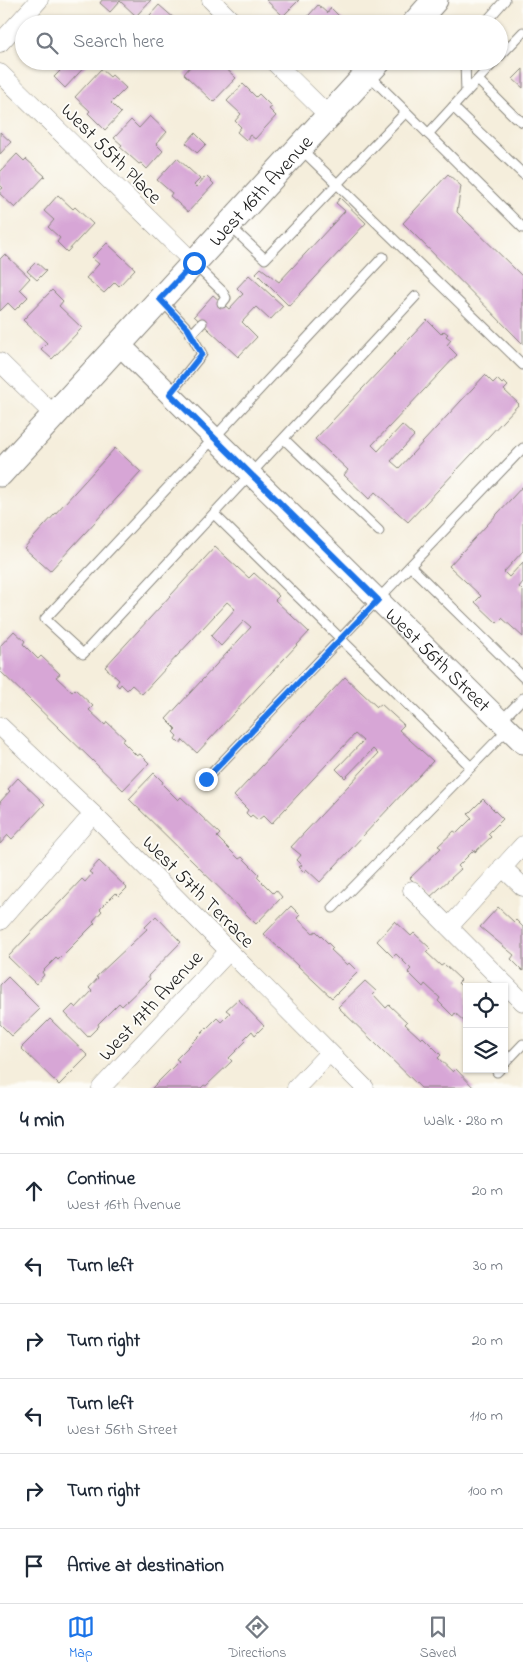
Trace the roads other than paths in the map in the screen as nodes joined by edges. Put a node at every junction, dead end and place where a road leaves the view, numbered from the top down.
1 (39, 0) edge
2 (211, 0) edge
3 (436, 0) edge
4 (505, 0) edge
5 (25, 15) edge
6 (226, 15) edge
7 (422, 15) edge
8 (492, 15) edge
9 (15, 26) edge
10 (523, 32) edge
11 (0, 42) edge
12 (508, 48) edge
13 (282, 70) edge
14 (370, 70) edge
15 (375, 70) edge
16 (465, 70) edge
17 (487, 70) edge
18 (0, 73) edge
19 (478, 80) junction
20 (466, 92) junction
21 (453, 107) junction
22 (406, 112) junction
23 (329, 116) junction
24 (523, 122) edge
25 (428, 134) junction
26 (300, 148) junction
27 (523, 174) edge
28 (337, 184) junction
29 (229, 225) junction
30 (523, 228) edge
31 (384, 257) dead end
32 (194, 263) junction
33 (416, 296) dead end
34 (160, 299) junction
35 (222, 303) dead end
36 (202, 323) dead end
37 (191, 334) junction
38 (119, 344) junction
39 (0, 362) edge
40 (523, 365) edge
41 (170, 394) junction
42 (54, 415) junction
43 (214, 438) junction
44 (284, 439) junction
45 (523, 448) edge
46 (0, 474) edge
47 (251, 474) junction
48 (214, 514) junction
49 (379, 531) dead end
50 (410, 566) junction
51 (378, 600) junction
52 (341, 639) junction
53 (523, 677) edge
54 (523, 698) edge
55 (0, 726) edge
56 (511, 731) edge
57 (471, 767) junction
58 (206, 779) dead end
59 (93, 814) junction
60 (523, 844) edge
61 (502, 867) junction
62 (523, 887) edge
63 (412, 890) dead end
64 (333, 908) dead end
65 (0, 921) edge
66 (449, 927) junction
67 (229, 952) junction
68 (523, 1002) edge
69 (523, 1044) edge
70 (329, 1053) junction
71 (508, 1060) edge
72 (102, 1088) edge
73 (296, 1088) edge
74 (365, 1088) edge

1 - 5 street
2 - 6 street
3 - 7 main road
4 - 8 lane
9 - 11 street
10 - 12 lane
13 - 23 street
14 - 23 main road, West 16th Avenue
15 - 22 lane
16 - 20 lane
17 - 19 lane
18 - 32 street, West 55th Place
19 - 20 lane
19 - 24 lane
20 - 21 lane
21 - 25 lane
21 - 27 lane
22 - 25 lane
22 - 28 lane
23 - 26 main road, West 16th Avenue
25 - 30 lane
26 - 28 lane
26 - 29 main road, West 16th Avenue
28 - 29 lane
28 - 40 lane
29 - 32 main road, West 16th Avenue
31 - 43 lane
32 - 34 main road, West 16th Avenue
32 - 35 lane
33 - 44 lane
34 - 37 lane
34 - 38 main road, West 16th Avenue
36 - 37 lane
37 - 41 lane
38 - 41 street, West 56th Street
38 - 42 main road, West 16th Avenue
39 - 42 street
41 - 43 street, West 56th Street
42 - 46 main road, West 16th Avenue
43 - 47 street, West 56th Street
43 - 48 lane
44 - 47 lane
44 - 49 lane
45 - 50 lane
47 - 48 lane
47 - 51 street, West 56th Street
48 - 52 lane
50 - 51 lane
50 - 53 lane
51 - 52 lane
51 - 56 street, West 56th Street
52 - 57 lane
52 - 58 lane
54 - 56 lane
55 - 59 street, West 57th Terrace
56 - 57 lane
57 - 64 lane
59 - 65 street
59 - 67 street, West 57th Terrace
60 - 61 street
61 - 62 street
61 - 66 street
63 - 66 street
66 - 68 street
67 - 70 street, West 57th Terrace
67 - 72 street, West 17th Avenue
69 - 71 lane
70 - 73 street
70 - 74 street, West 57th Terrace

